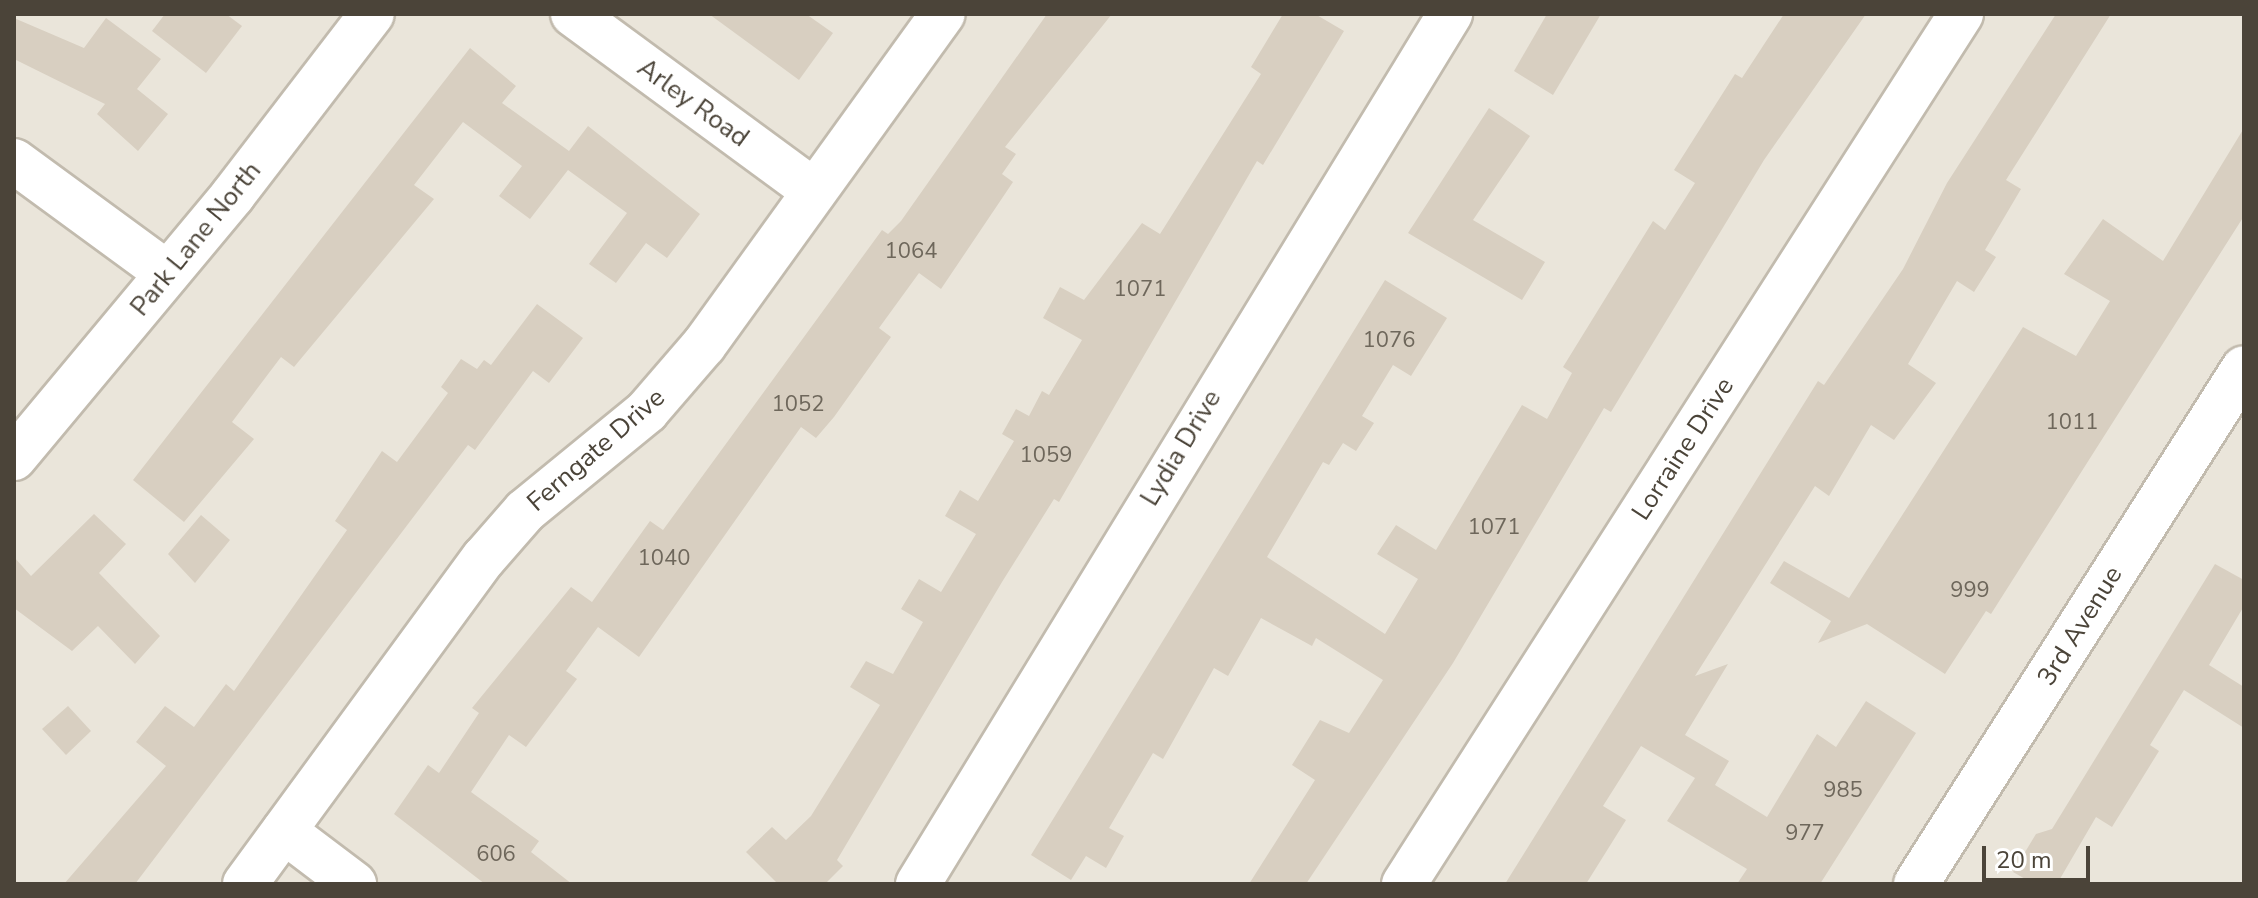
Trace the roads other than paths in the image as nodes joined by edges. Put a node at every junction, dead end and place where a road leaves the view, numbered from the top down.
1 (372, 14) edge
2 (573, 14) edge
3 (943, 14) edge
4 (1450, 14) edge
5 (1961, 14) edge
6 (14, 161) edge
7 (814, 191) junction
8 (167, 273) junction
9 (2244, 368) edge
10 (14, 458) edge
11 (284, 831) junction
12 (245, 884) edge
13 (354, 884) edge
14 (918, 884) edge
15 (1404, 884) edge
16 (1916, 884) edge

1 - 8 street, Park Lane North
2 - 7 street, Arley Road
3 - 7 street, Ferngate Drive
4 - 14 street, Lydia Drive
5 - 15 street, Lorraine Drive
6 - 8 street
7 - 11 street, Ferngate Drive
8 - 10 street, Park Lane North
9 - 16 street, 3rd Avenue
11 - 12 street, Ferngate Drive
11 - 13 street

